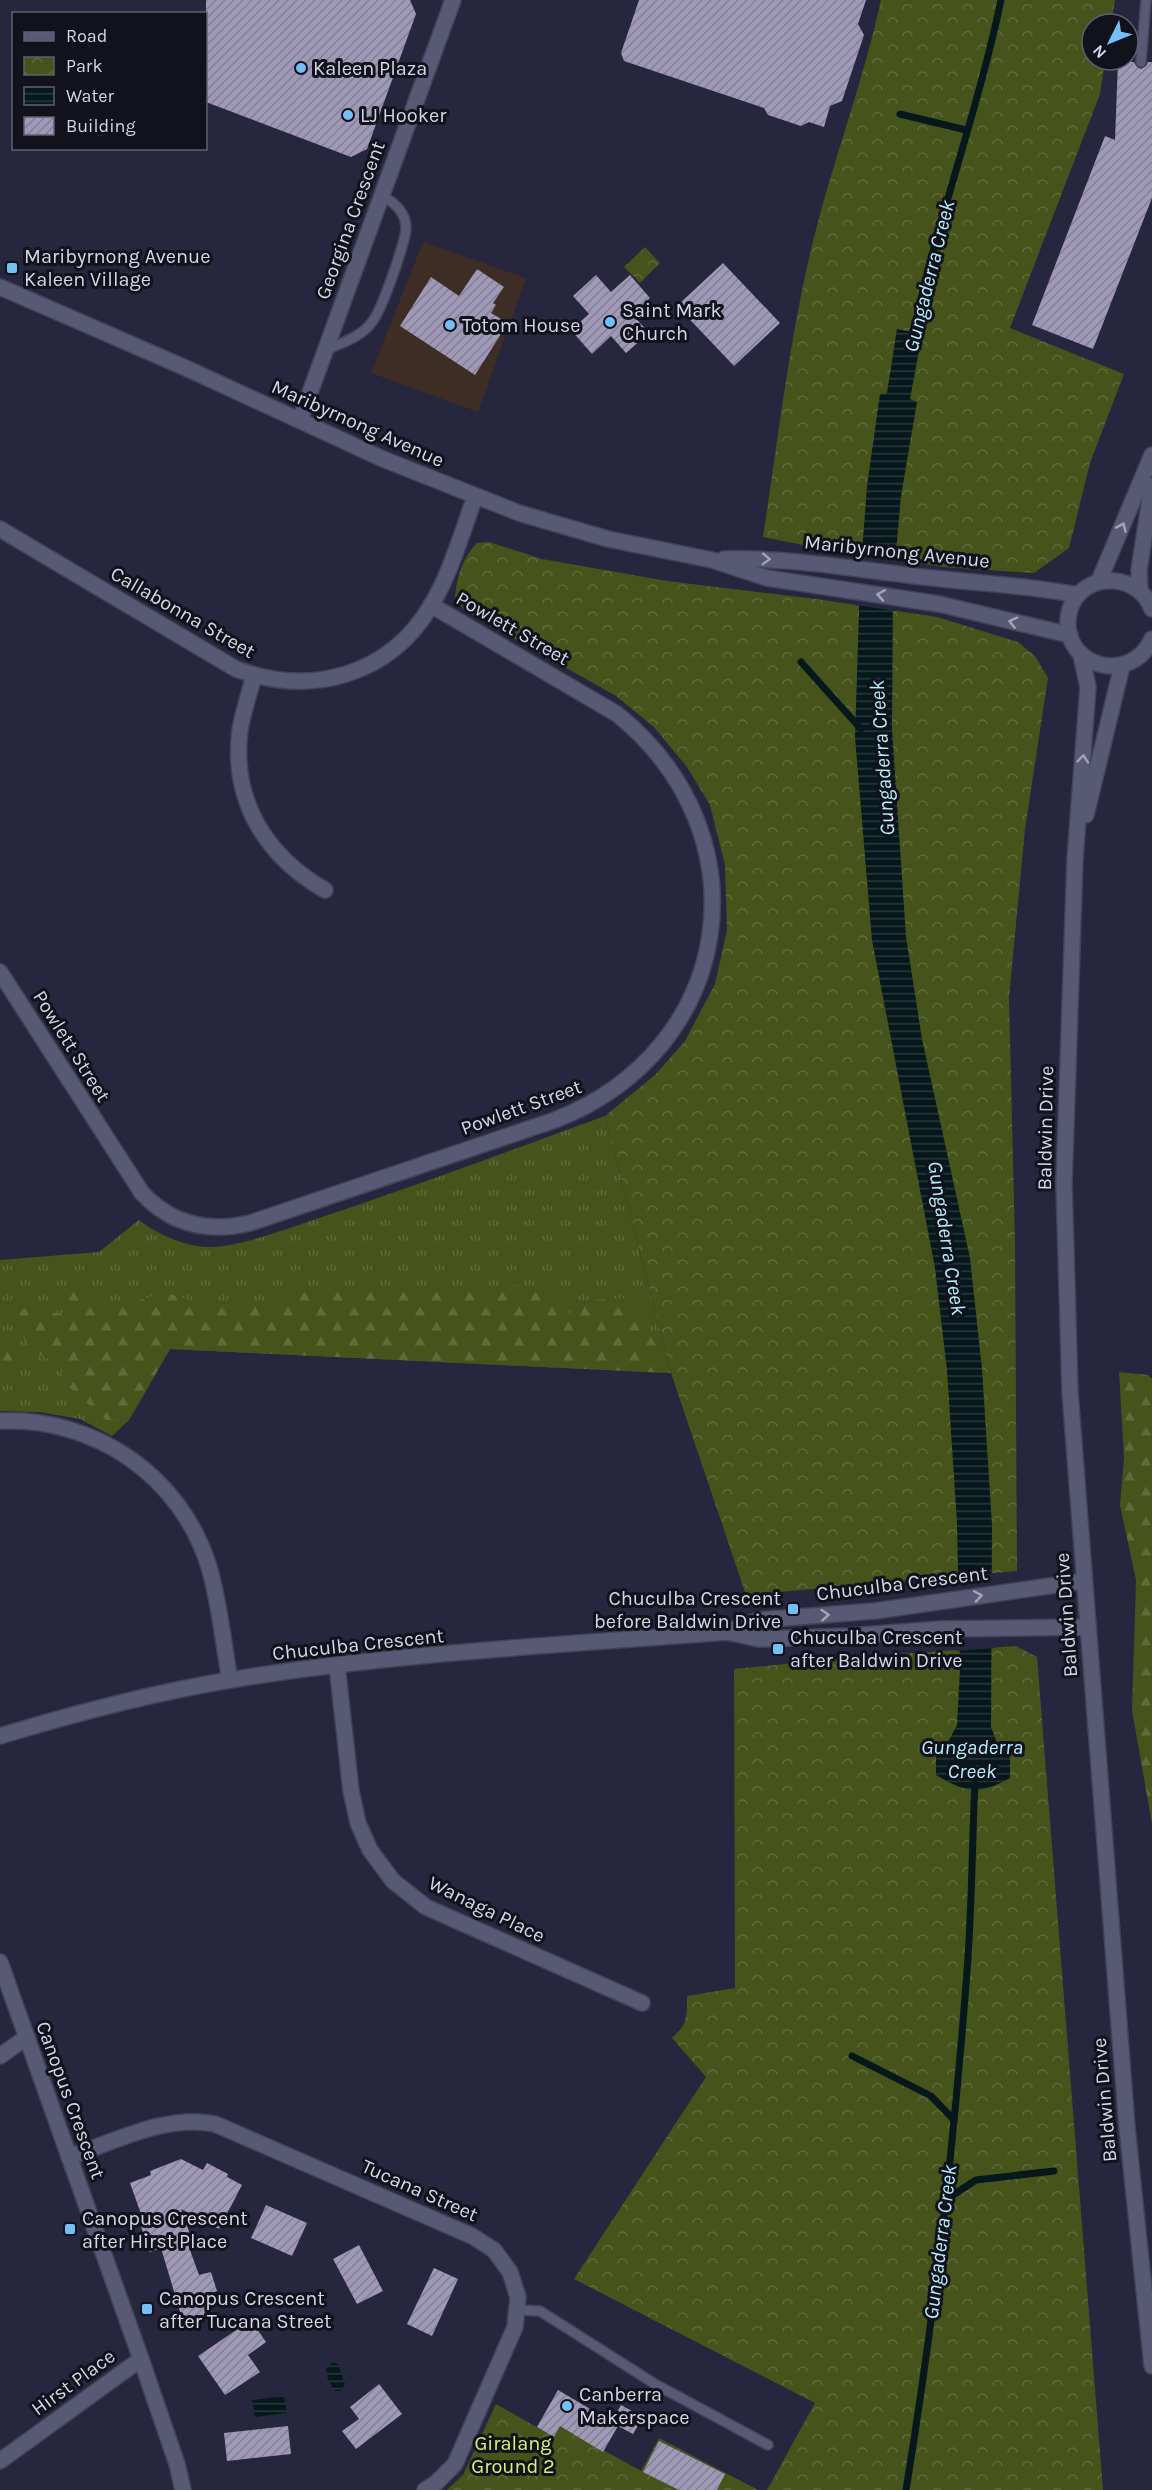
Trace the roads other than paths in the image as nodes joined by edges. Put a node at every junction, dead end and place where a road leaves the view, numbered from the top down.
1 (453, 0) edge
2 (1146, 0) edge
3 (1141, 62) dead end
4 (382, 196) junction
5 (0, 287) edge
6 (325, 350) junction
7 (300, 420) junction
8 (1152, 455) edge
9 (1152, 486) edge
10 (475, 497) junction
11 (0, 529) edge
12 (712, 560) junction
13 (1099, 581) junction
14 (1140, 591) junction
15 (1078, 594) junction
16 (431, 605) junction
17 (1152, 609) edge
18 (1070, 635) junction
19 (1152, 639) edge
20 (1081, 655) junction
21 (1122, 666) junction
22 (254, 676) junction
23 (1075, 859) junction
24 (325, 890) dead end
25 (0, 972) edge
26 (0, 1421) edge
27 (1084, 1581) junction
28 (1088, 1628) junction
29 (727, 1632) junction
30 (337, 1665) junction
31 (230, 1680) junction
32 (0, 1736) edge
33 (0, 1962) edge
34 (642, 2003) dead end
35 (27, 2037) junction
36 (0, 2056) edge
37 (69, 2157) junction
38 (518, 2310) junction
39 (141, 2359) junction
40 (1152, 2366) edge
41 (768, 2445) dead end
42 (0, 2461) edge
43 (183, 2490) edge
44 (425, 2490) edge

1 - 4 street, Georgina Crescent
2 - 3 lane
4 - 6 street, Georgina Crescent
4 - 6 lane
5 - 7 street, Maribyrnong Avenue
6 - 7 street, Georgina Crescent
7 - 10 street, Maribyrnong Avenue
13 -> 8 street
9 - 14 street
10 - 12 street, Maribyrnong Avenue
10 - 16 street, Callabonna Street
11 - 22 street, Callabonna Street
12 -> 15 street, Maribyrnong Avenue
18 -> 12 street, Maribyrnong Avenue
13 - 14 street
13 - 15 street
14 - 17 street
15 - 18 street
16 - 22 street, Callabonna Street
16 - 25 street, Powlett Street
18 - 20 street, Baldwin Drive
19 - 21 street
20 - 21 street
23 -> 20 street, Baldwin Drive
21 - 23 street, Baldwin Drive
22 - 24 street
23 - 27 street, Baldwin Drive
26 - 31 street
27 - 28 street, Baldwin Drive
29 -> 27 street, Chuculba Crescent
28 - 29 street, Chuculba Crescent
28 - 40 street, Baldwin Drive
29 - 30 street, Chuculba Crescent
30 - 31 street, Chuculba Crescent
30 - 34 street, Wanaga Place
31 - 32 street, Chuculba Crescent
33 - 35 street, Canopus Crescent
35 - 36 street
35 - 37 street, Canopus Crescent
37 - 38 street, Tucana Street
37 - 39 street, Canopus Crescent
38 - 41 lane
38 - 44 street, Tucana Street
39 - 42 street, Hirst Place
39 - 43 street, Canopus Crescent

